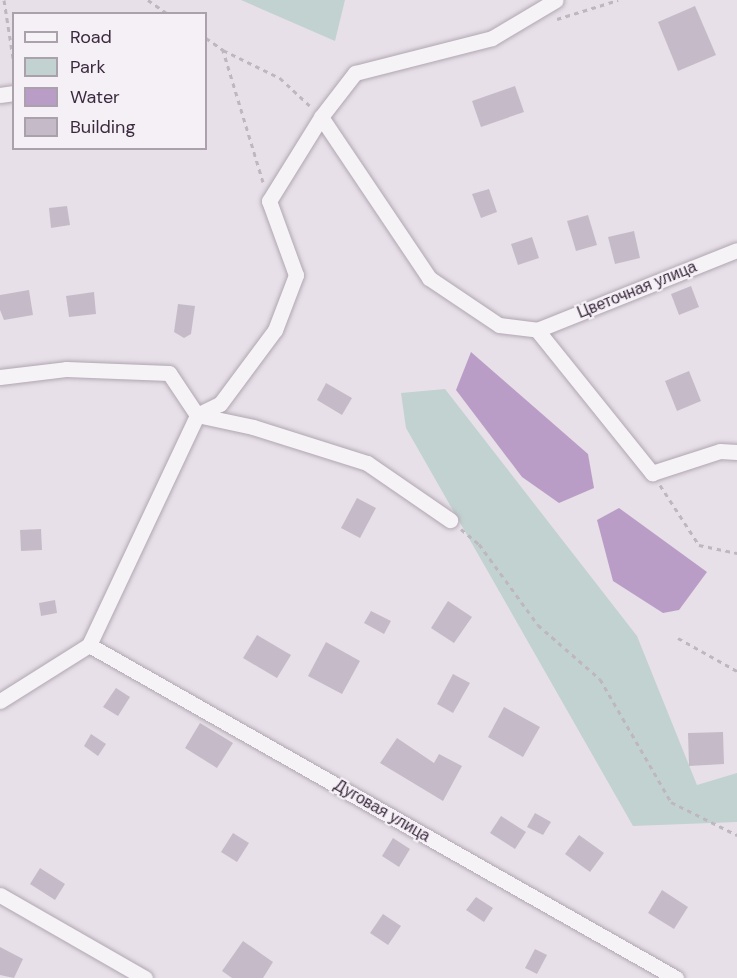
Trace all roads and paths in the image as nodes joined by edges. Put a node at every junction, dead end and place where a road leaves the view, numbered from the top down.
1 (4, 0) edge
2 (148, 0) edge
3 (556, 0) edge
4 (165, 12) edge
5 (207, 39) edge
6 (223, 50) junction
7 (12, 51) edge
8 (321, 117) junction
9 (269, 201) junction
10 (737, 250) edge
11 (537, 330) junction
12 (0, 377) edge
13 (197, 415) junction
14 (737, 452) edge
15 (652, 473) junction
16 (450, 520) joint
17 (737, 553) edge
18 (678, 638) dead end
19 (89, 645) junction
20 (737, 671) edge
21 (0, 701) edge
22 (737, 835) edge
23 (0, 895) edge
24 (145, 978) edge
25 (676, 978) edge

1 - 7 path
2 - 4 path
3 - 8 street
5 - 6 path
6 - 8 path
6 - 9 path
8 - 9 street
8 - 11 street
9 - 13 street
10 - 11 street, Цветочная улица
11 - 15 street
12 - 13 street
13 - 16 street
13 - 19 street
14 - 15 street
15 - 17 path
16 - 22 path
18 - 20 path
19 - 21 street
19 - 25 street, Дуговая улица
23 - 24 street

